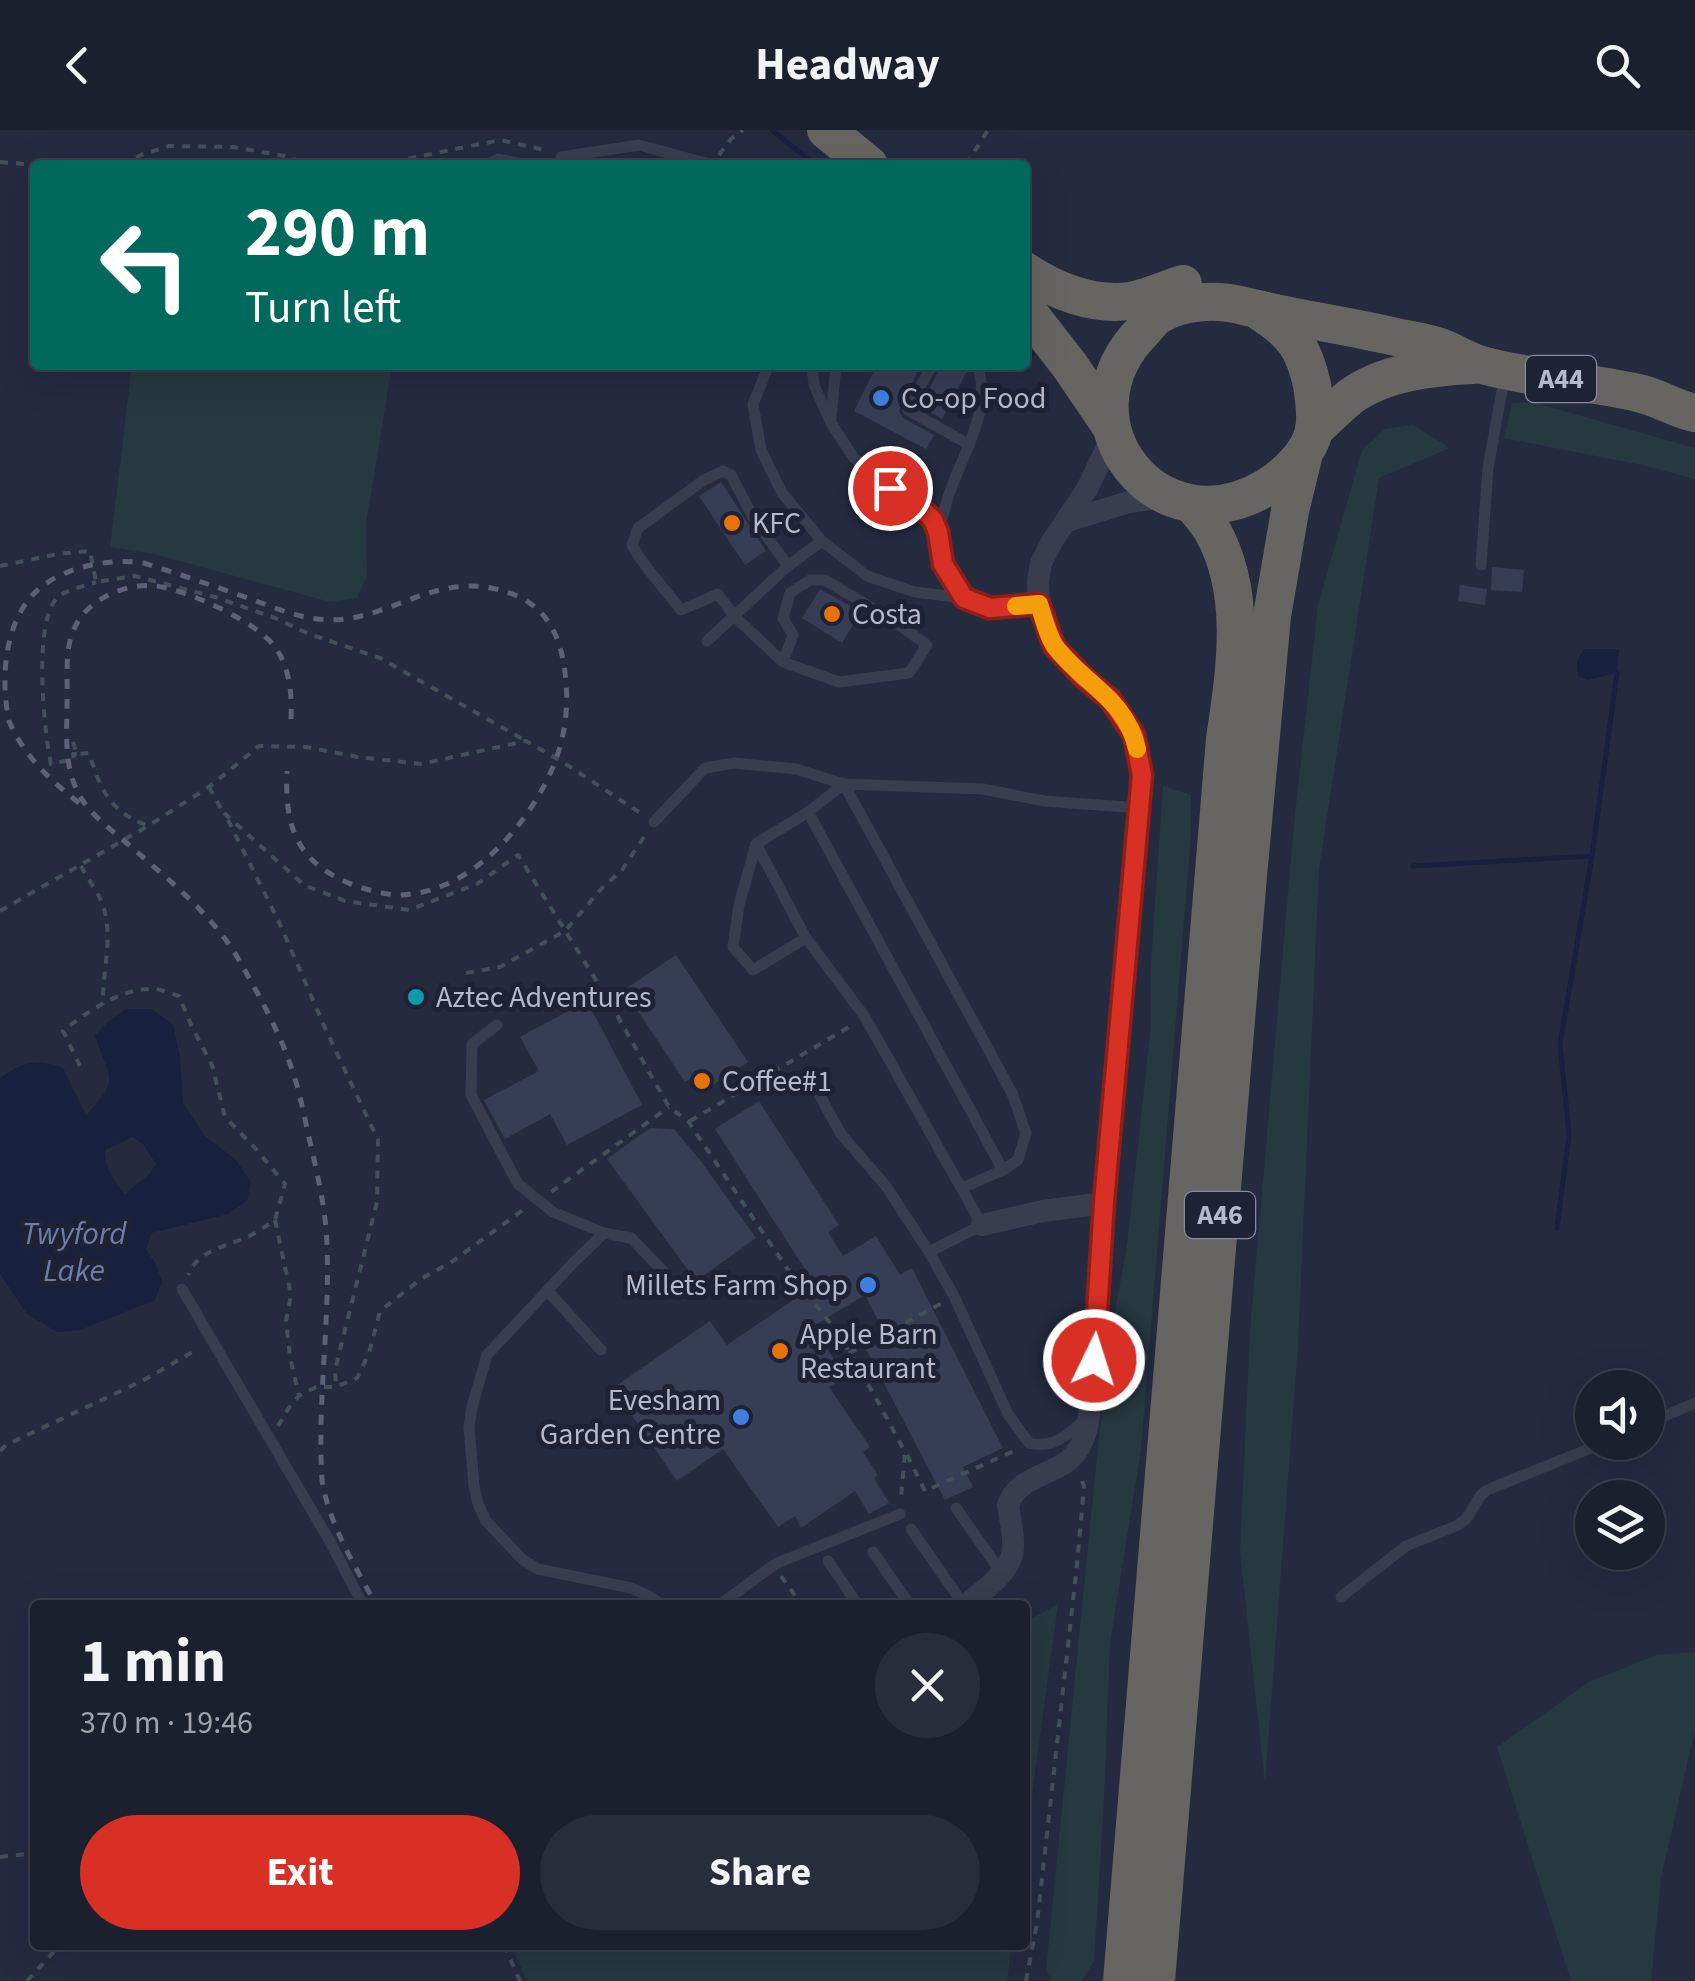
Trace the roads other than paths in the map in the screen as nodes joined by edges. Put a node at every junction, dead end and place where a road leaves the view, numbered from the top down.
1 (826, 130) edge
2 (567, 160) edge
3 (693, 160) edge
4 (863, 160) edge
5 (1030, 274) edge
6 (1030, 292) edge
7 (1256, 309) junction
8 (1030, 314) edge
9 (1159, 315) junction
10 (1317, 320) junction
11 (1492, 367) junction
12 (766, 370) edge
13 (812, 370) edge
14 (836, 370) edge
15 (929, 370) edge
16 (978, 370) edge
17 (1695, 387) edge
18 (1643, 394) junction
19 (1695, 413) edge
20 (831, 423) junction
21 (1112, 429) junction
22 (1309, 441) junction
23 (968, 444) junction
24 (1179, 501) junction
25 (1068, 522) junction
26 (938, 532) junction
27 (822, 541) junction
28 (1481, 564) dead end
29 (788, 566) junction
30 (964, 598) junction
31 (1039, 604) junction
32 (734, 616) junction
33 (707, 642) dead end
34 (783, 662) junction
35 (844, 784) junction
36 (1140, 808) junction
37 (808, 812) junction
38 (654, 822) road end
39 (756, 844) junction
40 (806, 938) junction
41 (497, 1025) dead end
42 (809, 1076) dead end
43 (1002, 1170) junction
44 (962, 1188) junction
45 (1104, 1202) junction
46 (982, 1225) junction
47 (604, 1233) junction
48 (929, 1252) junction
49 (664, 1272) dead end
50 (182, 1289) road end
51 (548, 1290) junction
52 (601, 1350) dead end
53 (1695, 1404) edge
54 (1090, 1416) junction
55 (1665, 1416) edge
56 (1575, 1455) edge
57 (956, 1508) dead end
58 (900, 1514) road end
59 (911, 1529) dead end
60 (873, 1552) dead end
61 (828, 1561) dead end
62 (1001, 1572) junction
63 (1342, 1597) dead end
64 (360, 1600) edge
65 (656, 1600) edge
66 (726, 1600) edge
67 (855, 1600) edge
68 (907, 1600) edge
69 (961, 1600) edge
70 (971, 1600) edge
71 (1122, 1981) edge
72 (1156, 1981) edge

1 - 4 highway
2 - 3 lane
5 - 10 highway
6 - 9 highway
7 - 9 highway
7 - 10 highway, A44
7 - 22 highway
8 - 21 highway
9 - 21 highway
10 - 11 highway, A44
11 - 18 highway, A44
11 - 22 highway, A44
11 - 28 lane
12 - 27 lane
13 - 20 lane
14 - 20 lane
15 - 23 lane
16 - 23 lane
17 - 18 highway, A44
18 - 19 highway, A44
20 - 26 lane
21 - 24 highway
21 - 25 street
22 - 24 highway
22 - 72 highway, A46
23 - 26 lane
24 - 25 street
24 - 71 highway, A46
25 - 31 street
26 - 30 lane
27 - 29 lane
27 - 30 lane
29 - 32 lane
29 - 32 lane
30 - 31 lane
31 - 36 street
32 - 33 lane
32 - 34 lane
34 - 34 lane
35 - 36 lane
35 - 37 lane
35 - 38 lane
35 - 43 lane
36 - 45 street
37 - 39 lane
37 - 43 lane
39 - 40 lane
39 - 40 lane
40 - 44 lane
41 - 47 lane
42 - 48 lane
43 - 44 lane
44 - 46 lane
45 - 46 street
45 - 54 street
46 - 48 lane
47 - 49 lane
47 - 51 lane
48 - 54 lane
50 - 64 lane
51 - 52 lane
51 - 65 lane
53 - 55 lane
54 - 62 street
56 - 63 lane
57 - 62 lane
58 - 66 lane
59 - 69 lane
60 - 68 lane
61 - 67 lane
62 - 70 street

